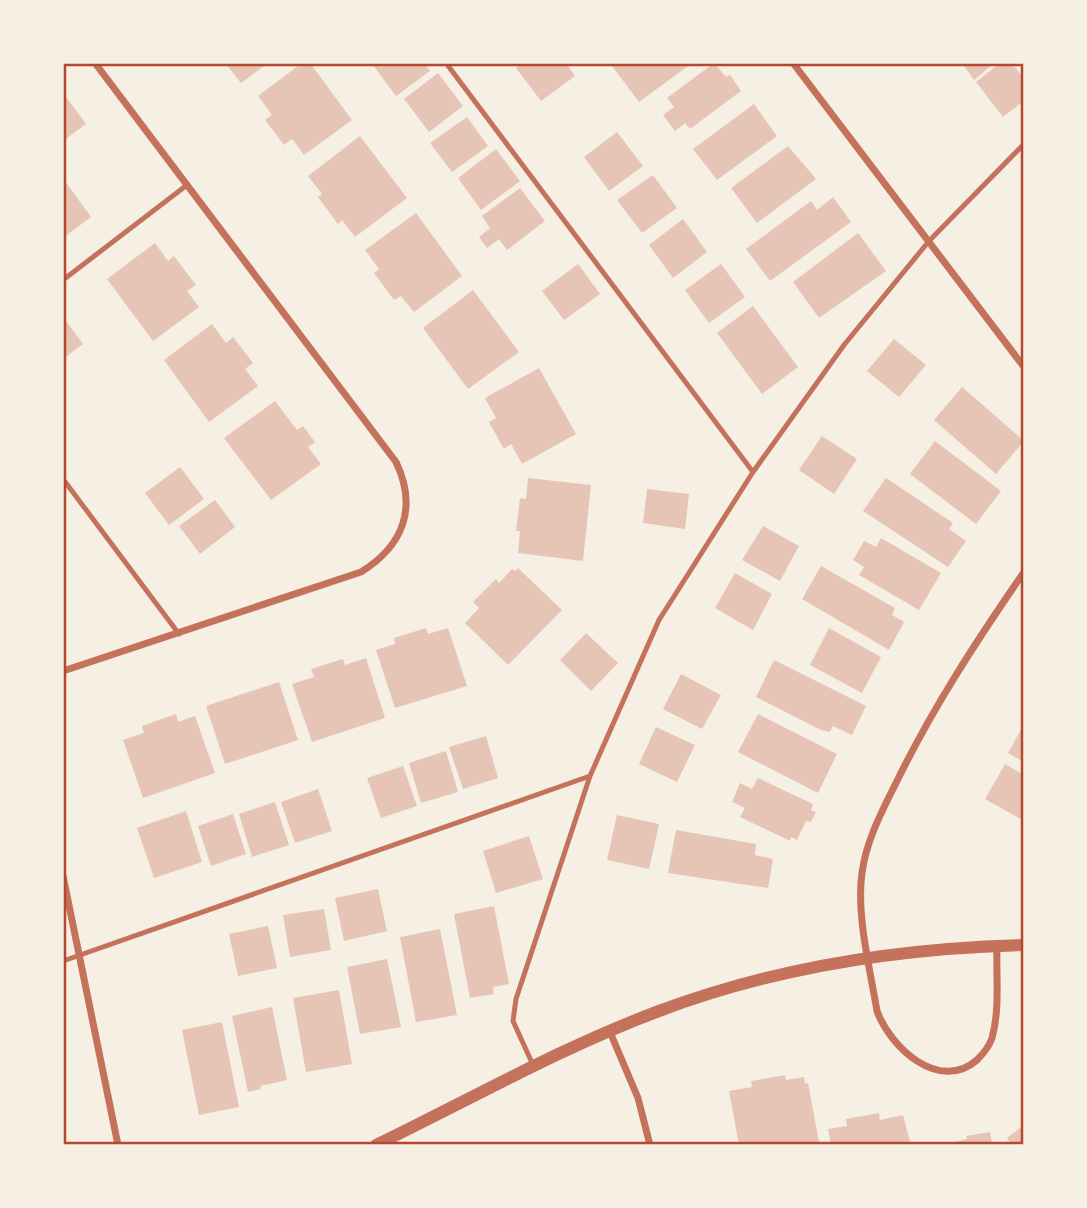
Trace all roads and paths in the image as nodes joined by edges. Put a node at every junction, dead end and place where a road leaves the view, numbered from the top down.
1 (95, 63) edge
2 (446, 63) edge
3 (793, 63) edge
4 (1024, 144) edge
5 (187, 185) junction
6 (929, 241) junction
7 (63, 280) edge
8 (1024, 367) edge
9 (753, 472) junction
10 (63, 479) edge
11 (1024, 572) edge
12 (179, 634) junction
13 (63, 671) edge
14 (590, 776) junction
15 (63, 876) edge
16 (1024, 945) edge
17 (997, 946) junction
18 (80, 956) junction
19 (869, 957) junction
20 (63, 961) edge
21 (610, 1032) junction
22 (535, 1068) junction
23 (118, 1145) edge
24 (376, 1145) edge
25 (650, 1145) edge

1 - 5 street
2 - 9 lane
3 - 6 street
4 - 6 lane
5 - 7 lane
5 - 12 street
6 - 8 street
6 - 9 lane
9 - 14 lane
10 - 12 lane
11 - 19 street
12 - 13 street
14 - 18 lane
14 - 22 lane
15 - 18 street
16 - 17 street
17 - 19 street
17 - 19 street
18 - 20 lane
18 - 23 street
19 - 21 street
21 - 22 street
21 - 25 street
22 - 24 street

